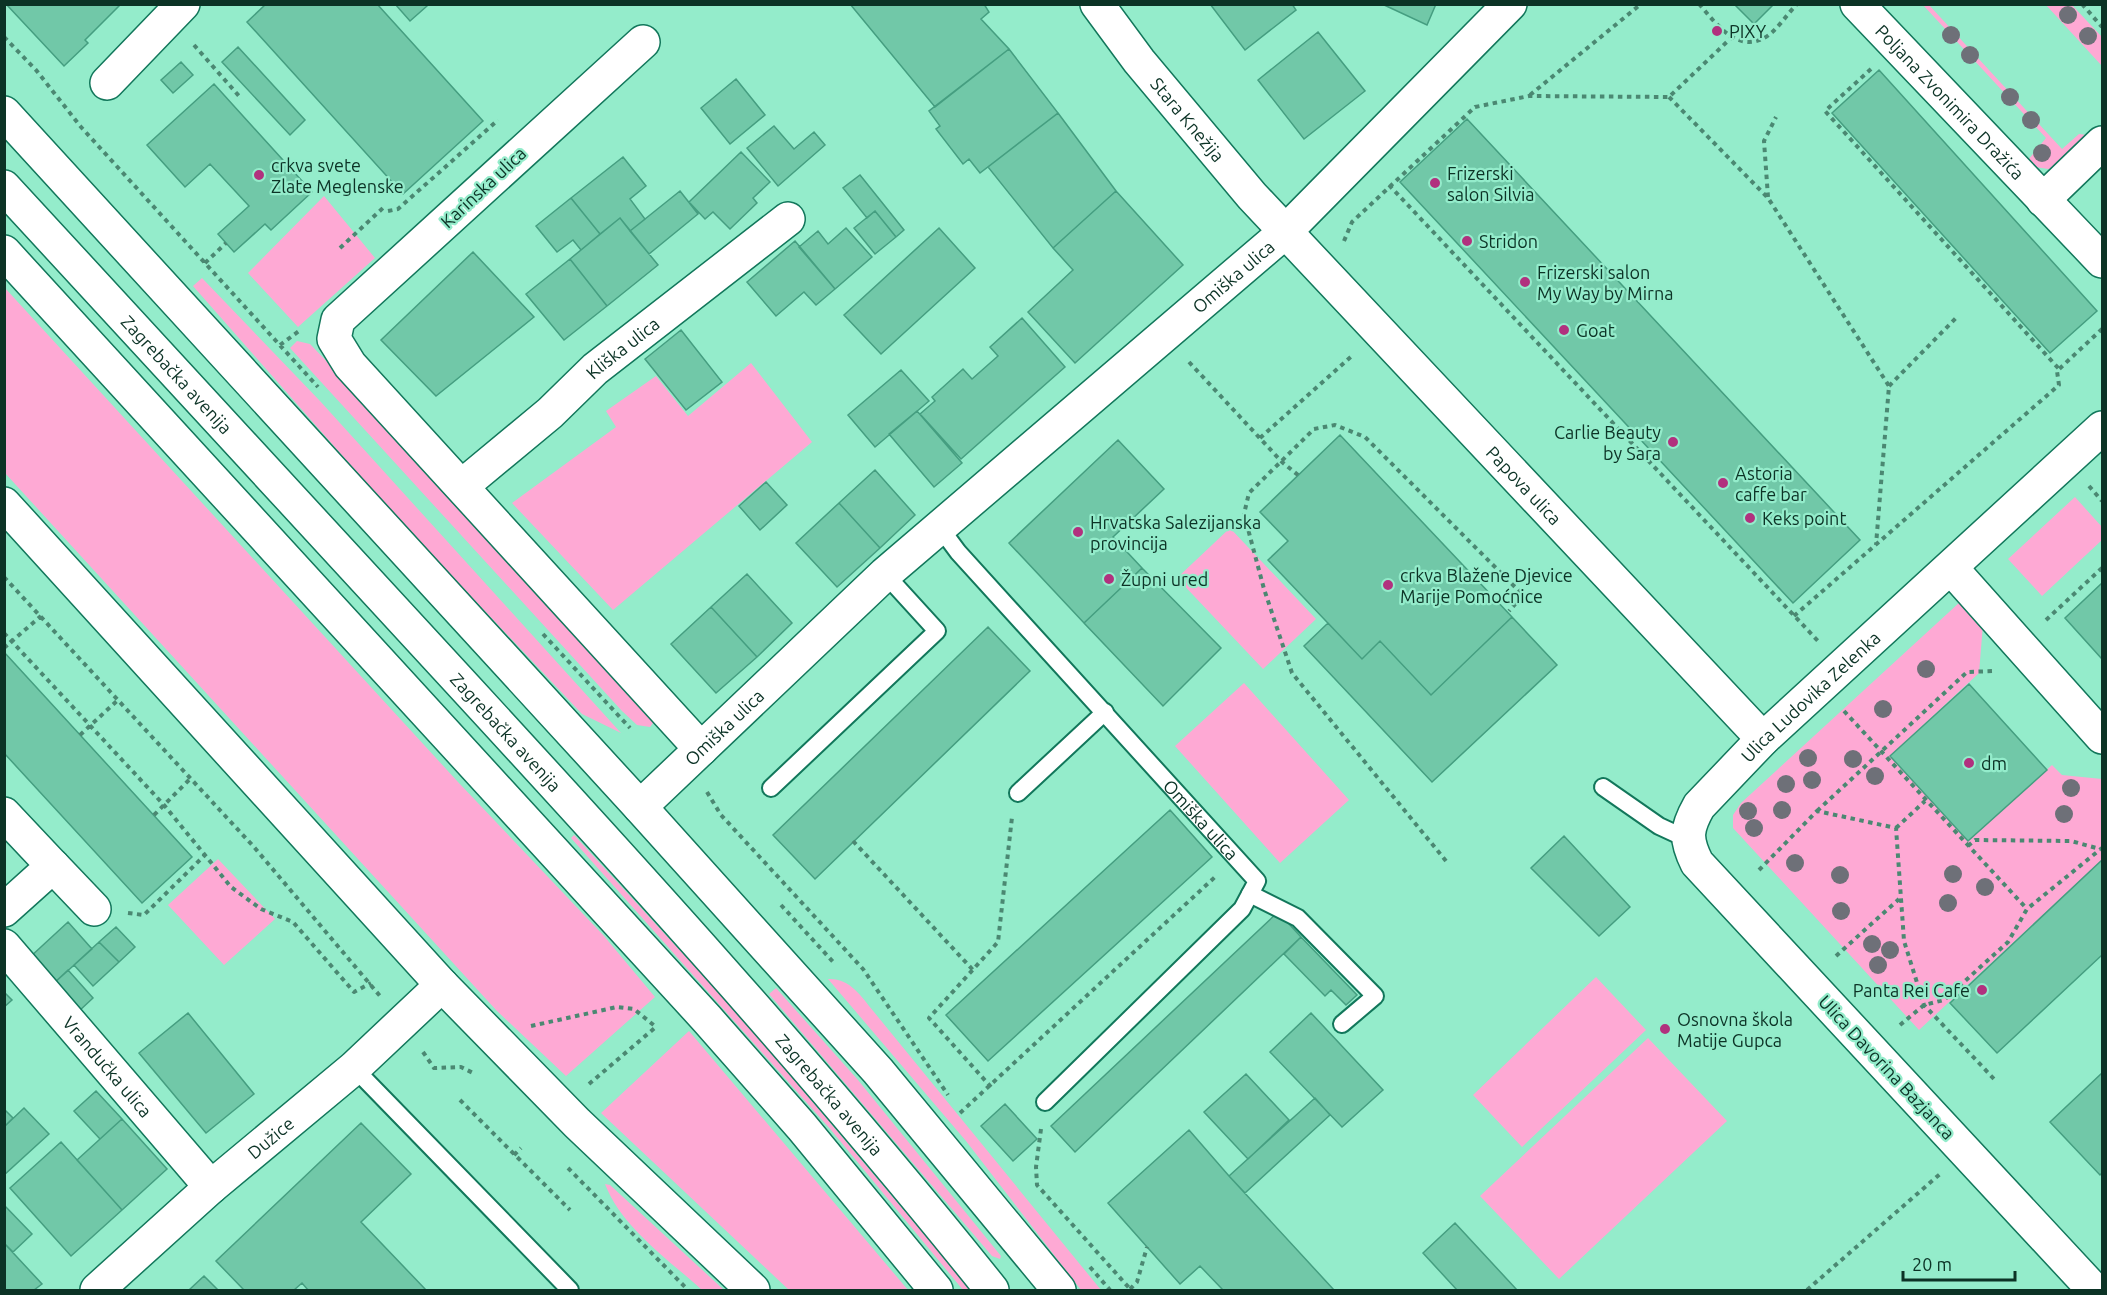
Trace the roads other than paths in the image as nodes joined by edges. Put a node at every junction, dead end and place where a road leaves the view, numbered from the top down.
1 (183, 4) edge
2 (1097, 4) edge
3 (1510, 4) edge
4 (1857, 4) edge
5 (643, 42) dead end
6 (107, 83) dead end
7 (4, 113) edge
8 (2103, 143) edge
9 (4, 187) edge
10 (2043, 200) junction
11 (788, 219) dead end
12 (1284, 231) junction
13 (4, 252) edge
14 (2103, 261) edge
15 (2103, 428) edge
16 (462, 486) junction
17 (4, 504) edge
18 (941, 529) junction
19 (1951, 568) junction
20 (885, 574) junction
21 (1105, 712) junction
22 (2103, 736) edge
23 (1763, 739) junction
24 (701, 749) junction
25 (1603, 786) dead end
26 (771, 788) dead end
27 (1018, 793) road end
28 (640, 807) junction
29 (4, 814) edge
30 (1687, 839) junction
31 (53, 867) junction
32 (1250, 894) junction
33 (94, 909) road end
34 (4, 910) edge
35 (4, 946) edge
36 (442, 985) junction
37 (1342, 1024) dead end
38 (354, 1068) junction
39 (1045, 1102) road end
40 (211, 1187) junction
41 (97, 1290) edge
42 (570, 1290) edge
43 (753, 1290) edge
44 (936, 1290) edge
45 (992, 1290) edge
46 (1059, 1290) edge
47 (2094, 1290) edge

1 - 6 street
2 - 12 street, Stara Knežija
3 - 12 street, Omiška ulica
4 - 10 street, Poljana Zvonimira Dražića
5 - 16 street, Karinska ulica
7 - 28 street
8 - 10 street
9 - 45 street, Zagrebačka avenija
10 - 14 street, Poljana Zvonimira Dražića
11 - 16 street, Kliška ulica
12 - 18 street, Omiška ulica
12 - 23 street, Papova ulica
13 - 44 street
15 - 19 street, Ulica Ludovika Zelenka
16 - 24 street
17 - 36 street
18 - 20 street, Omiška ulica
18 - 21 lane, Omiška ulica
19 - 22 street
19 - 23 street, Ulica Ludovika Zelenka
20 - 24 street, Omiška ulica
20 - 26 lane
21 - 27 lane
21 - 32 lane, Omiška ulica
23 - 30 street, Ulica Ludovika Zelenka
24 - 28 street, Omiška ulica
25 - 30 lane
28 - 46 street
29 - 31 street
30 - 47 street, Ulica Davorina Bazjanca
31 - 33 street
31 - 34 street
32 - 37 lane
32 - 39 lane
35 - 40 street, Vrandučka ulica
36 - 38 street, Dužice
36 - 43 street
38 - 40 street, Dužice
38 - 42 lane
40 - 41 street, Dužice

